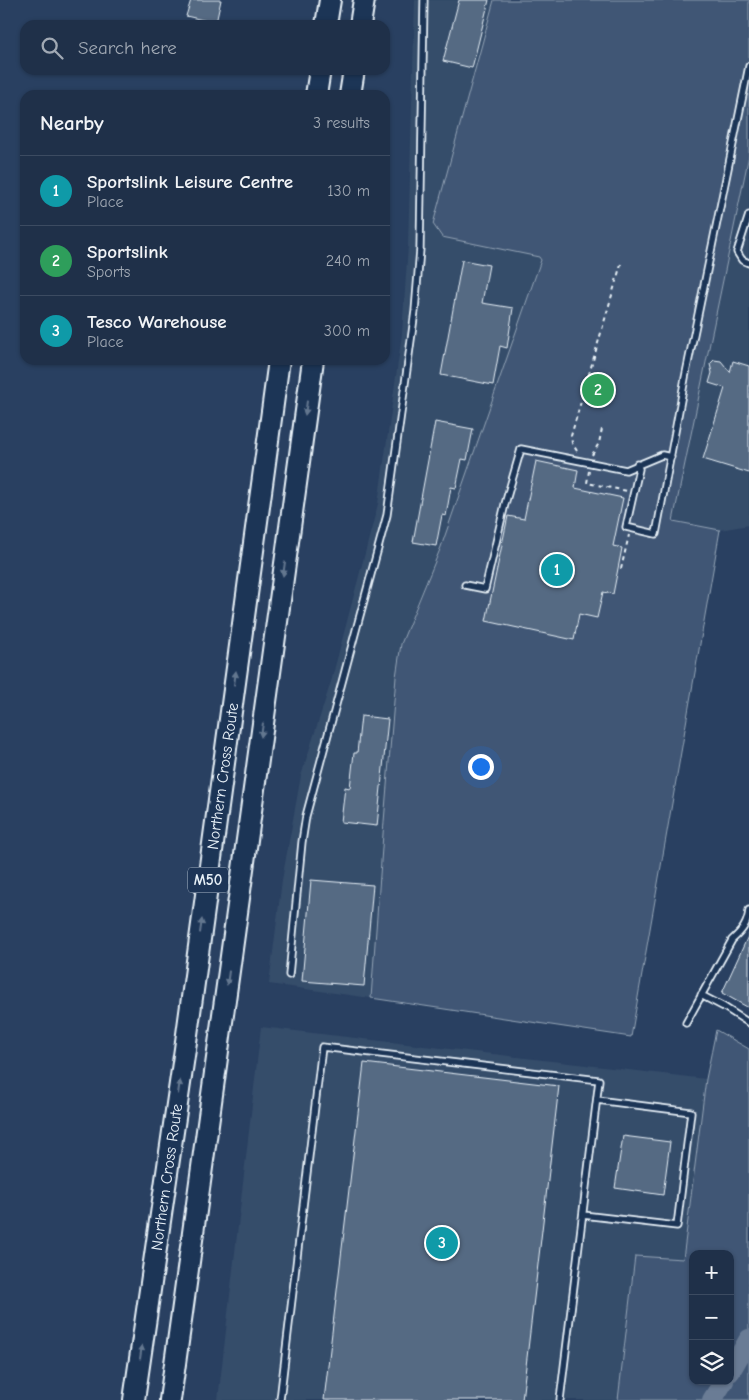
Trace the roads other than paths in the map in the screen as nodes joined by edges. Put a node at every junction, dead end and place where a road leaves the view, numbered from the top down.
1 (330, 0) edge
2 (364, 0) edge
3 (424, 0) edge
4 (327, 20) edge
5 (361, 20) edge
6 (749, 66) edge
7 (319, 75) edge
8 (353, 75) edge
9 (317, 90) edge
10 (351, 90) edge
11 (749, 215) edge
12 (749, 263) edge
13 (278, 365) edge
14 (312, 365) edge
15 (671, 457) junction
16 (637, 464) junction
17 (465, 585) dead end
18 (749, 910) edge
19 (748, 922) edge
20 (289, 975) dead end
21 (701, 995) junction
22 (686, 1023) dead end
23 (749, 1024) edge
24 (597, 1100) junction
25 (583, 1215) junction
26 (134, 1400) edge
27 (170, 1400) edge
28 (280, 1400) edge
29 (560, 1400) edge

1 - 4 highway
2 - 5 highway
3 - 20 lane
6 - 15 lane
7 - 9 highway
8 - 10 highway
11 - 12 lane
26 -> 13 highway, Northern Cross Route / M50
14 -> 27 highway, Northern Cross Route / M50
15 - 16 lane
15 - 16 lane
16 - 17 lane
18 - 19 lane
19 - 21 lane
21 - 22 lane
21 - 23 lane
24 - 25 lane
24 - 25 lane
24 - 28 lane
25 - 29 lane

